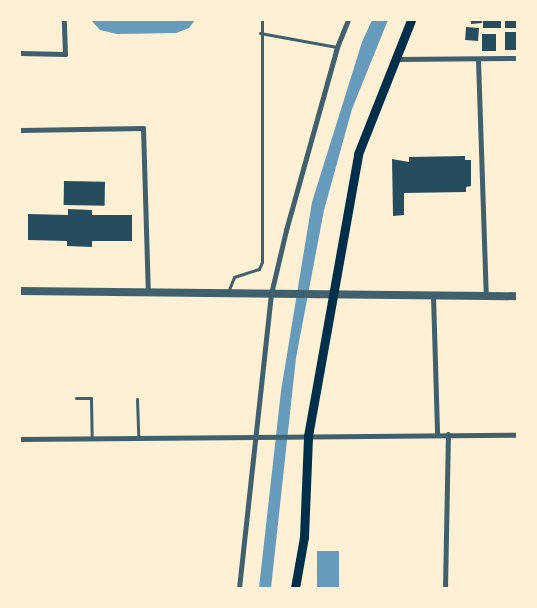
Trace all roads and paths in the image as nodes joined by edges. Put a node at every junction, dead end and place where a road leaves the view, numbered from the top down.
1 (64, 20) edge
2 (262, 20) edge
3 (348, 20) edge
4 (411, 20) edge
5 (260, 33) junction
6 (336, 47) junction
7 (20, 53) edge
8 (517, 58) edge
9 (396, 59) junction
10 (478, 60) junction
11 (20, 130) edge
12 (20, 291) edge
13 (148, 292) junction
14 (227, 293) junction
15 (271, 294) junction
16 (328, 296) junction
17 (433, 296) junction
18 (486, 296) junction
19 (517, 296) edge
20 (76, 398) dead end
21 (137, 399) dead end
22 (437, 434) junction
23 (448, 434) junction
24 (517, 435) edge
25 (256, 436) junction
26 (308, 436) junction
27 (92, 437) junction
28 (138, 437) junction
29 (20, 439) edge
30 (239, 588) edge
31 (295, 588) edge
32 (445, 588) edge

1 - 7 street
2 - 5 lane
3 - 6 street
4 - 9 main road
5 - 6 lane
5 - 14 lane
6 - 15 street
8 - 10 street
9 - 10 street
9 - 16 main road
10 - 18 street
11 - 13 street
12 - 13 street
13 - 14 street
14 - 15 street
15 - 16 street
15 - 25 street
16 - 17 street
16 - 26 main road
17 - 18 street
17 - 22 street
18 - 19 street
20 - 27 lane
21 - 28 lane
22 - 23 street
22 - 26 street
23 - 24 street
23 - 32 street
25 - 26 street
25 - 28 street
25 - 30 street
26 - 31 main road
27 - 28 street
27 - 29 street

